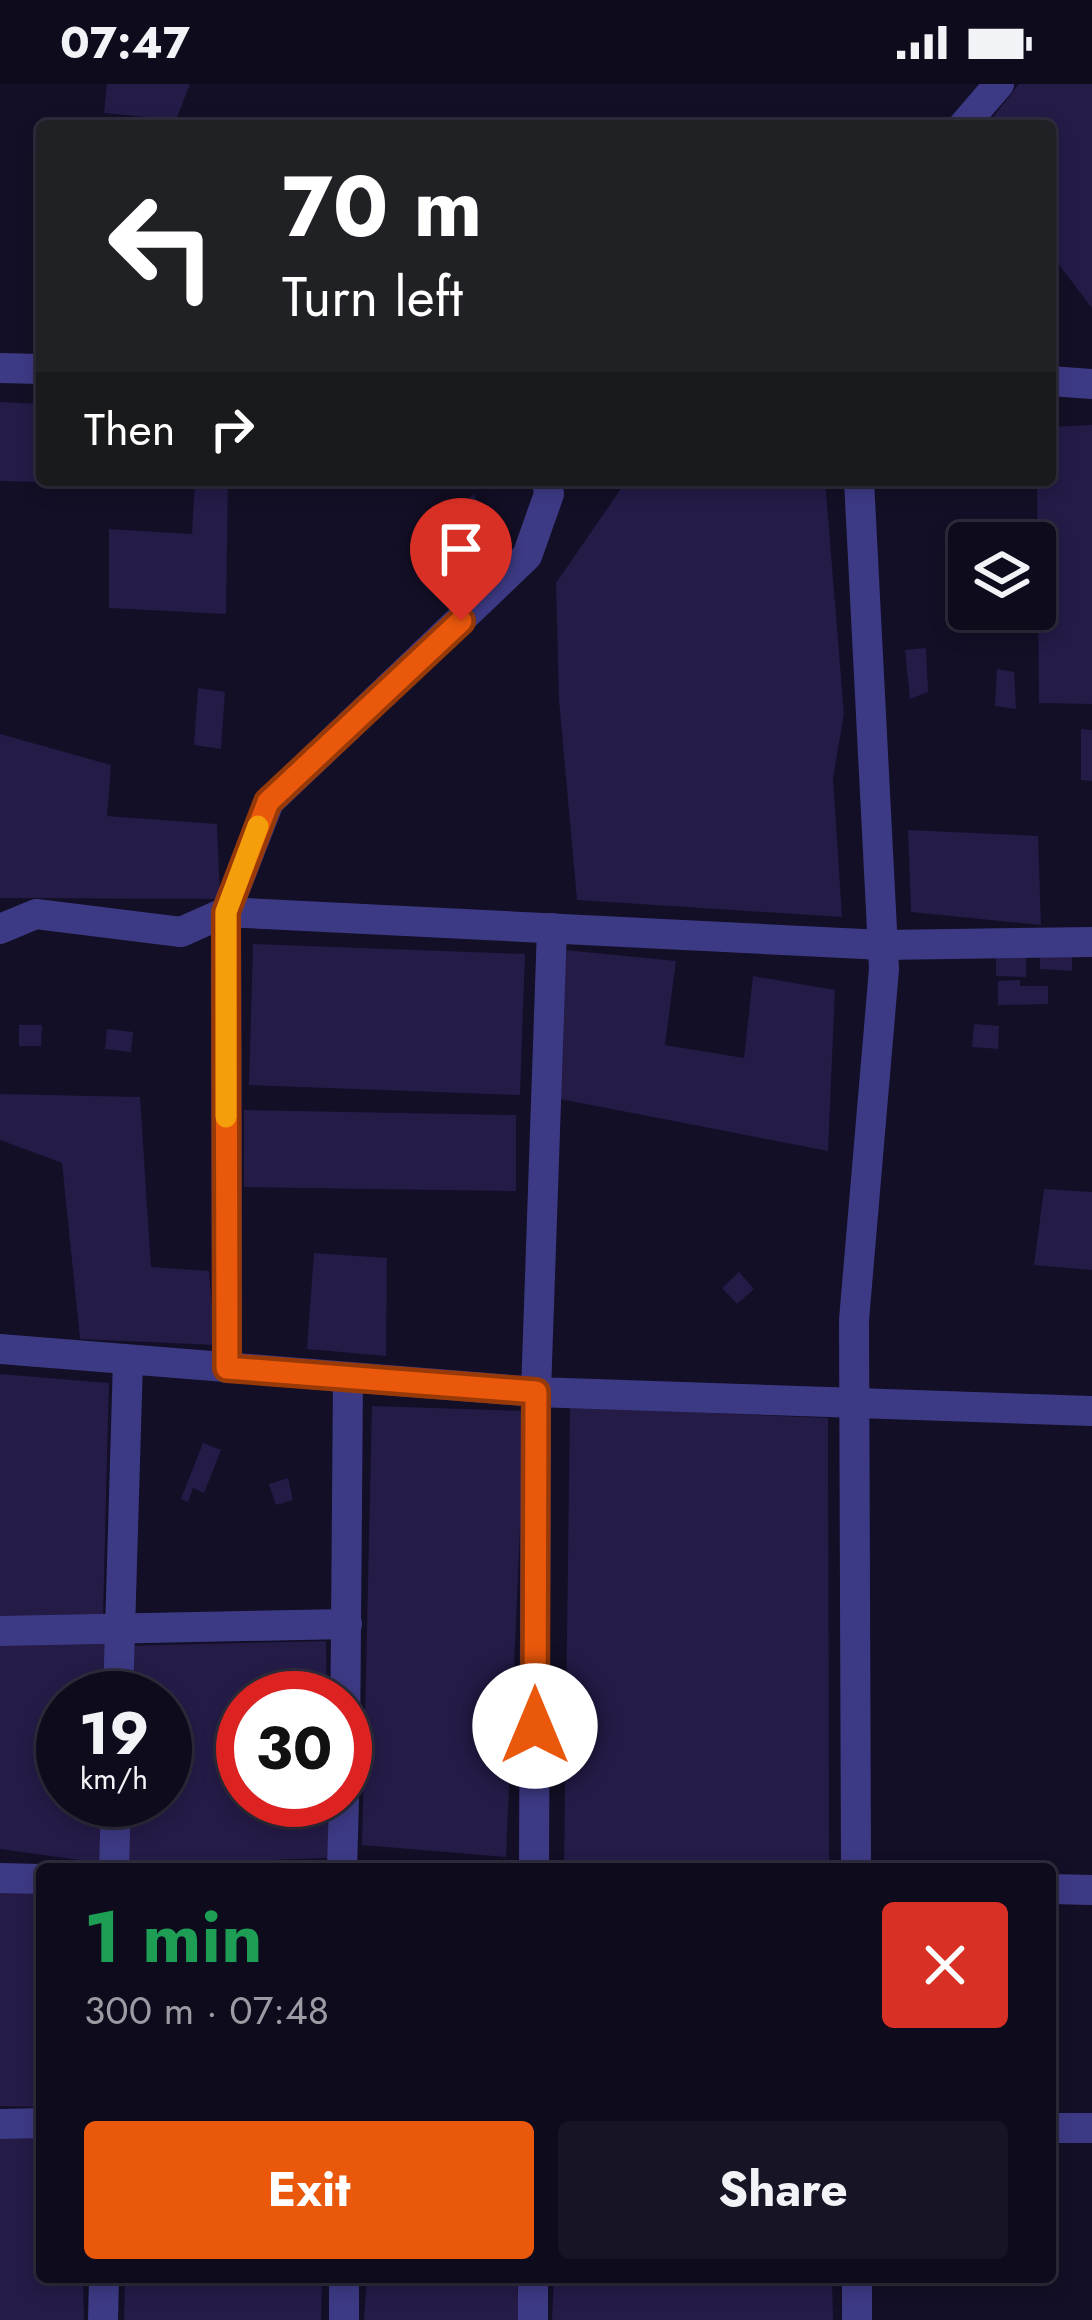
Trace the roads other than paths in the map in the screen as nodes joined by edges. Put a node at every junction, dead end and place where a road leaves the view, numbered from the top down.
1 (999, 84) edge
2 (968, 120) edge
3 (0, 368) edge
4 (36, 369) edge
5 (1056, 381) edge
6 (1092, 384) edge
7 (548, 486) edge
8 (859, 486) edge
9 (226, 912) junction
10 (552, 928) junction
11 (0, 929) edge
12 (1092, 942) edge
13 (883, 945) junction
14 (0, 1349) edge
15 (128, 1360) junction
16 (227, 1368) junction
17 (348, 1378) junction
18 (536, 1392) junction
19 (854, 1406) junction
20 (1092, 1411) edge
21 (347, 1624) junction
22 (120, 1628) junction
23 (0, 1630) edge
24 (119, 1671) edge
25 (346, 1671) edge
26 (115, 1827) edge
27 (343, 1827) edge
28 (114, 1863) edge
29 (342, 1863) edge
30 (534, 1863) edge
31 (856, 1863) edge
32 (0, 1878) edge
33 (36, 1879) edge
34 (1056, 1889) edge
35 (1092, 1889) edge
36 (36, 2123) edge
37 (0, 2125) edge
38 (1056, 2128) edge
39 (1092, 2128) edge
40 (104, 2283) edge
41 (344, 2283) edge
42 (533, 2283) edge
43 (857, 2283) edge
44 (103, 2320) edge
45 (344, 2320) edge
46 (533, 2320) edge
47 (857, 2320) edge

1 - 2 street
3 - 4 street
5 - 6 street
7 - 9 street
8 - 13 street
9 - 10 street
9 - 11 street
9 - 16 street
10 - 13 street
10 - 18 street
12 - 13 street
13 - 19 street
14 - 15 street
15 - 16 street
15 - 22 street
16 - 17 street
17 - 18 street
17 - 21 street
18 - 19 street
18 - 30 street
19 - 20 street
19 - 31 street
21 - 22 street
21 - 25 street
22 - 23 street
22 - 24 street
26 - 28 street
27 - 29 street
32 - 33 street
34 - 35 street
36 - 37 street
38 - 39 street
40 - 44 street
41 - 45 street
42 - 46 street
43 - 47 street

